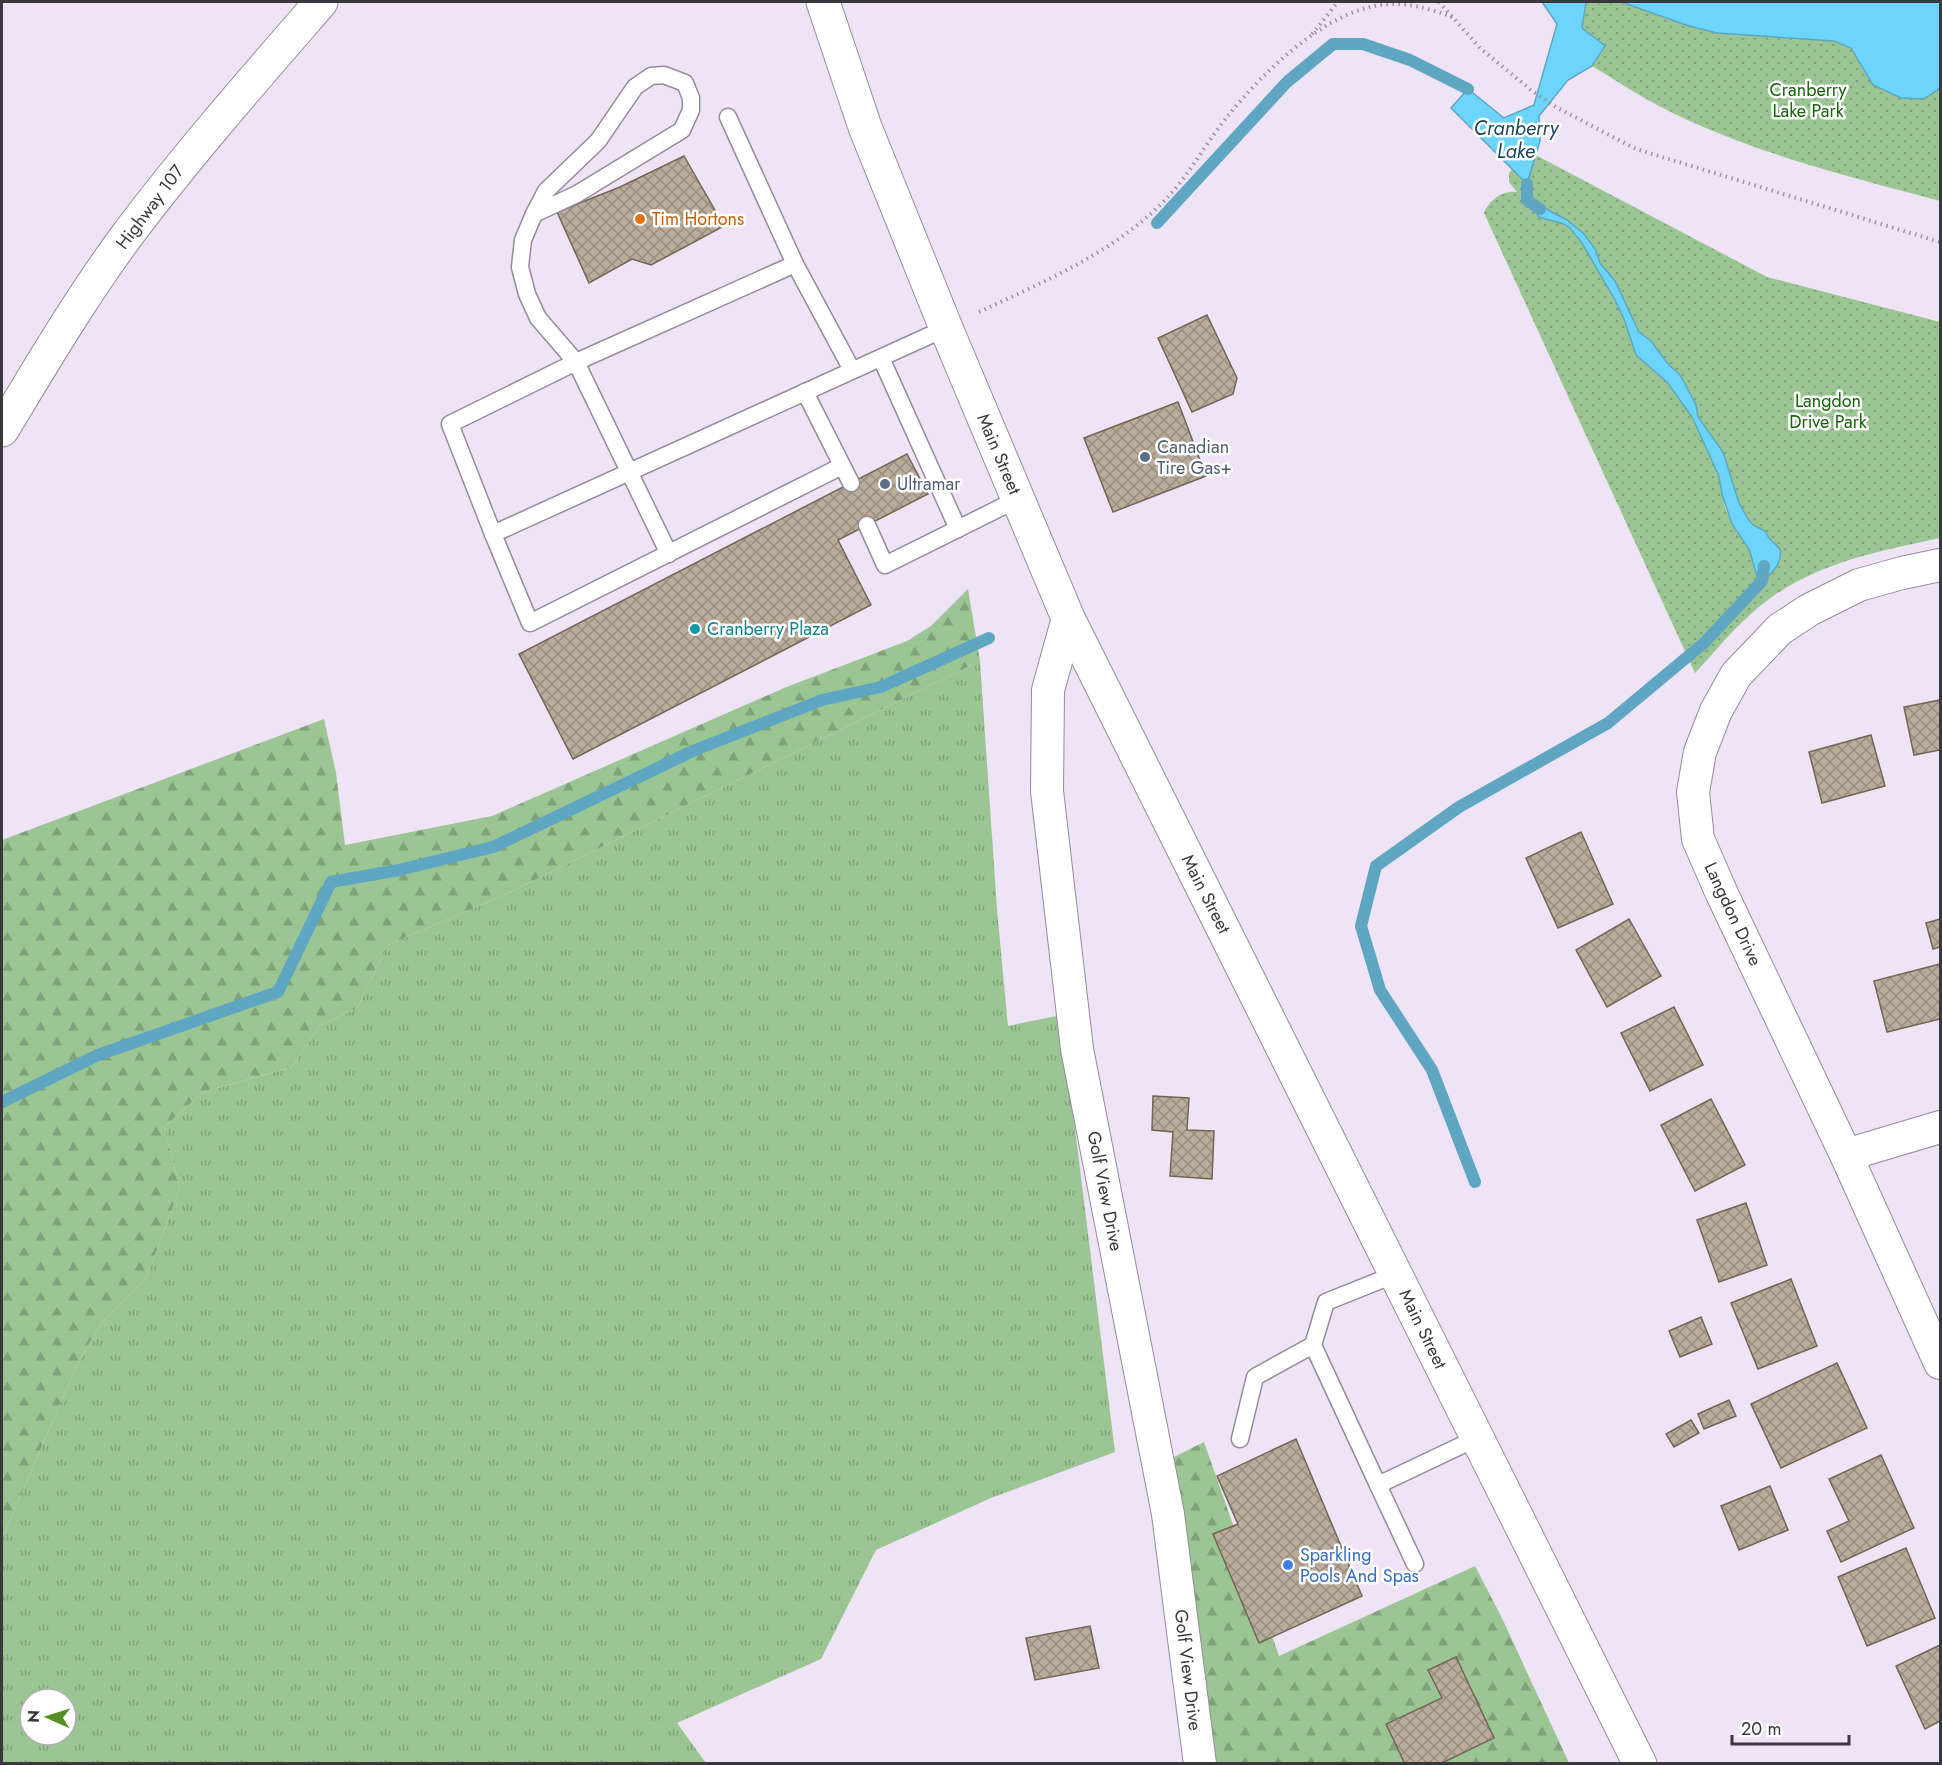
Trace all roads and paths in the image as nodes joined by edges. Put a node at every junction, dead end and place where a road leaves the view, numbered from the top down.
1 (321, 2) edge
2 (823, 2) edge
3 (1338, 2) edge
4 (1439, 2) edge
5 (1453, 17) junction
6 (1309, 37) junction
7 (728, 117) dead end
8 (534, 214) junction
9 (1941, 242) edge
10 (795, 264) junction
11 (946, 328) junction
12 (881, 358) junction
13 (576, 362) junction
14 (852, 370) junction
15 (805, 392) junction
16 (2, 430) edge
17 (842, 466) junction
18 (630, 472) junction
19 (850, 483) dead end
20 (1018, 499) junction
21 (867, 525) dead end
22 (958, 529) junction
23 (493, 534) junction
24 (669, 554) junction
25 (1941, 565) edge
26 (1068, 618) junction
27 (1941, 1127) edge
28 (1846, 1155) junction
29 (1396, 1275) junction
30 (1313, 1345) junction
31 (1941, 1363) edge
32 (1478, 1438) junction
33 (1240, 1439) dead end
34 (1378, 1485) junction
35 (1415, 1564) dead end
36 (1200, 1764) edge
37 (1640, 1764) edge

1 - 16 main road, Highway 107
2 - 11 main road, Main Street
3 - 6 path
4 - 5 path
5 - 6 path
5 - 9 path
6 - 11 path
7 - 10 lane
8 - 8 lane
8 - 13 lane
10 - 13 lane
10 - 14 lane
11 - 12 lane
11 - 20 main road, Main Street
12 - 14 lane
12 - 22 lane
13 - 18 lane
13 - 23 lane
14 - 15 lane
15 - 17 lane
15 - 18 lane
17 - 19 lane
17 - 24 lane
18 - 23 lane
18 - 24 lane
20 - 22 lane
20 - 26 main road, Main Street
21 - 22 lane
23 - 24 lane
25 - 28 street, Langdon Drive
26 - 29 main road, Main Street
26 - 36 street, Golf View Drive
27 - 28 street
28 - 31 street, Langdon Drive
29 - 30 lane
29 - 32 main road, Main Street
30 - 33 lane
30 - 34 lane
32 - 34 lane
32 - 37 main road, Main Street
34 - 35 lane

